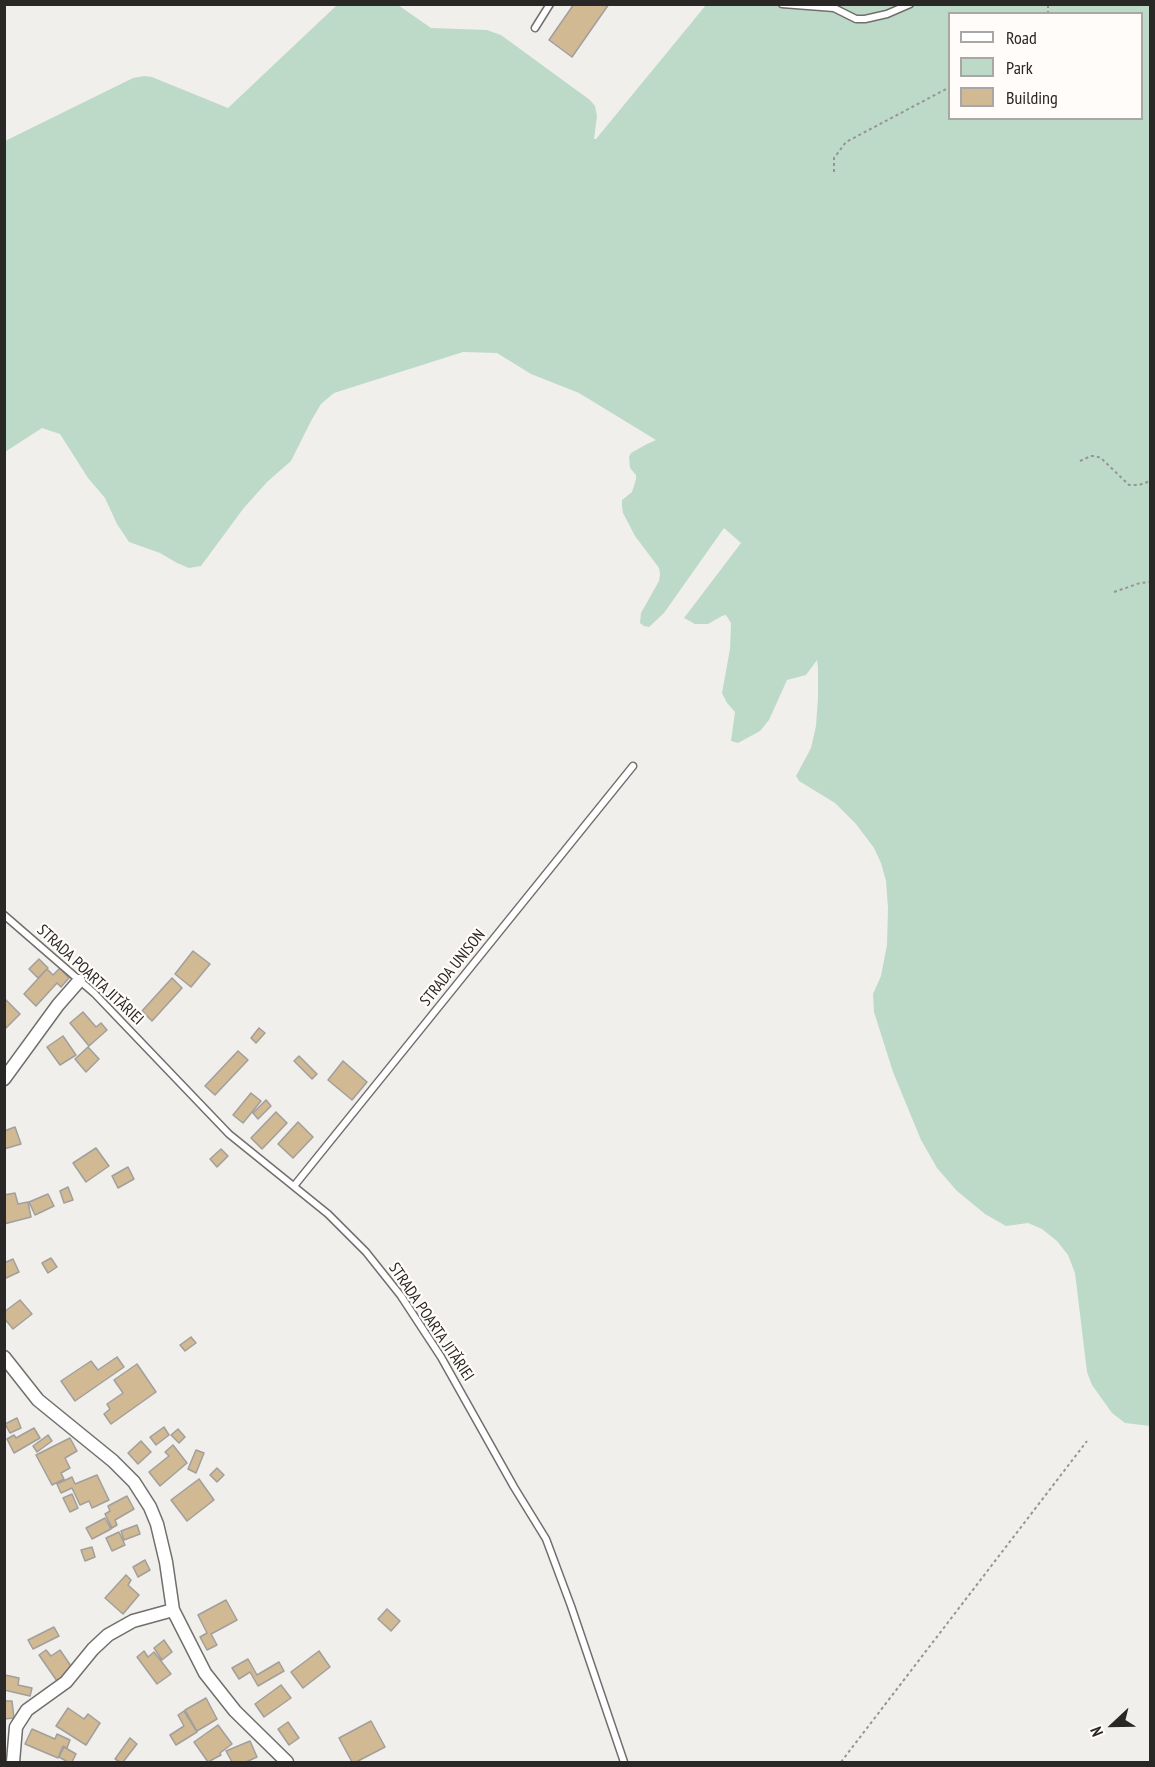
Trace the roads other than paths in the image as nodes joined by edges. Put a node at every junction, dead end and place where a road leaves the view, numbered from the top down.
1 (550, 4) edge
2 (782, 4) edge
3 (910, 4) edge
4 (535, 28) dead end
5 (633, 766) dead end
6 (4, 915) edge
7 (79, 981) junction
8 (4, 1079) edge
9 (294, 1186) junction
10 (4, 1357) edge
11 (173, 1610) junction
12 (13, 1762) edge
13 (287, 1762) edge
14 (624, 1762) edge

1 - 4 lane
2 - 3 lane
5 - 9 lane, STRADA UNISON
6 - 7 lane, STRADA POARTA JITĂRIEI
7 - 8 street
7 - 9 lane, STRADA POARTA JITĂRIEI
9 - 14 lane, STRADA POARTA JITĂRIEI
10 - 11 street
11 - 12 street
11 - 13 street

